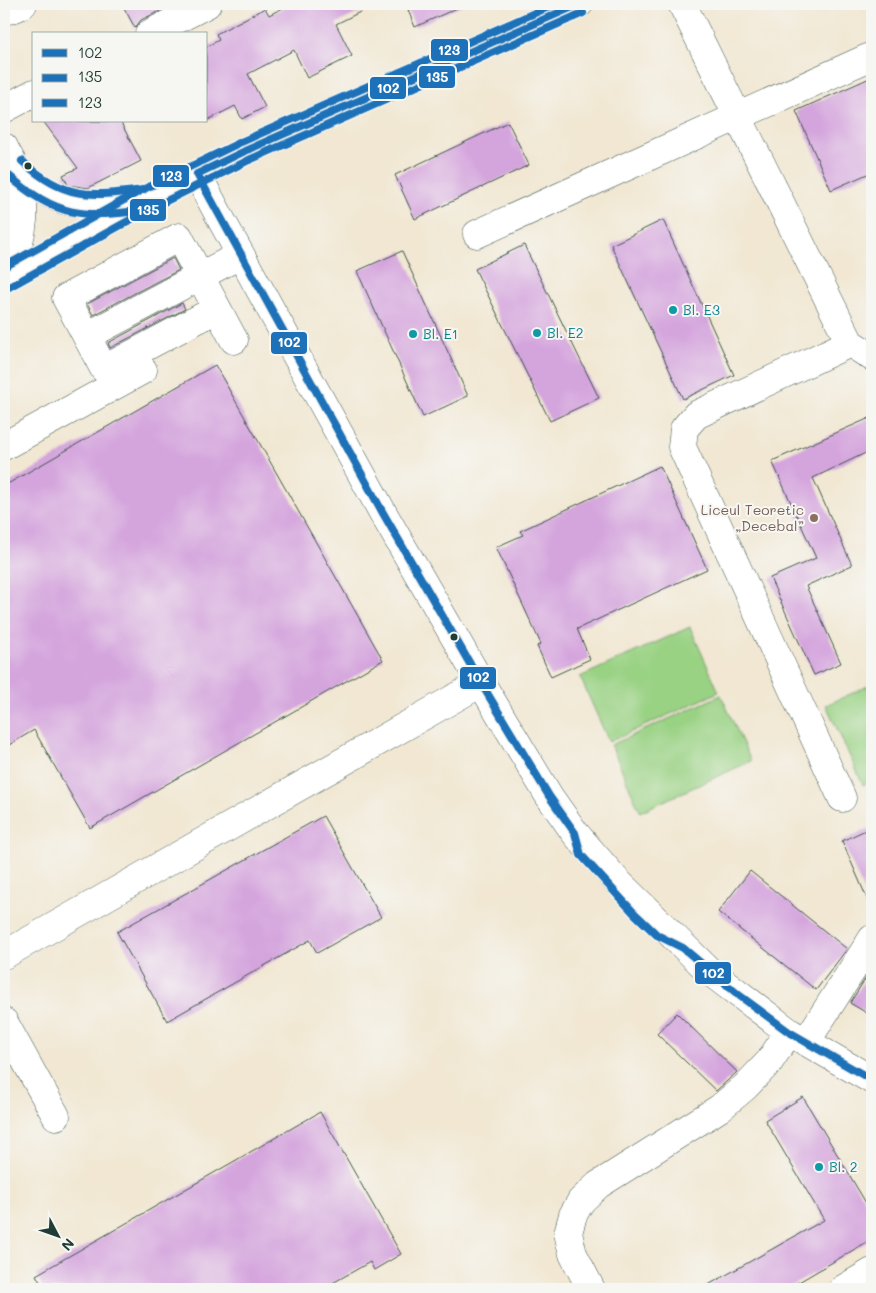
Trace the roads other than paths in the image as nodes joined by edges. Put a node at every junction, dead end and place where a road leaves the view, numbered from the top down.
1 (23, 4) edge
2 (207, 4) edge
3 (579, 4) edge
4 (682, 4) edge
5 (4, 11) edge
6 (153, 32) edge
7 (872, 56) edge
8 (32, 95) edge
9 (4, 109) edge
10 (738, 116) junction
11 (10, 158) edge
12 (197, 174) junction
13 (145, 200) junction
14 (477, 234) dead end
15 (240, 255) junction
16 (4, 269) edge
17 (200, 276) junction
18 (4, 278) edge
19 (217, 308) junction
20 (87, 336) junction
21 (200, 338) dead end
22 (234, 340) dead end
23 (861, 350) edge
24 (4, 446) edge
25 (481, 683) junction
26 (842, 798) dead end
27 (872, 939) edge
28 (4, 955) edge
29 (4, 1022) edge
30 (798, 1037) junction
31 (872, 1080) edge
32 (56, 1116) dead end
33 (872, 1272) edge
34 (591, 1289) edge
35 (843, 1289) edge

1 - 5 street
2 - 6 street
3 - 12 street
4 - 10 street
7 - 10 street
8 - 9 street
10 - 14 street
10 - 23 street
11 - 13 street
11 - 16 street
12 - 13 street
12 - 15 street
13 - 18 street
15 - 17 street
15 - 25 street
17 - 19 street
17 - 20 street
17 - 20 street
19 - 20 street
19 - 22 street
21 - 24 street
23 - 26 street
25 - 28 street
25 - 30 street
27 - 30 street
29 - 32 street
30 - 31 street
30 - 34 street
33 - 35 street

